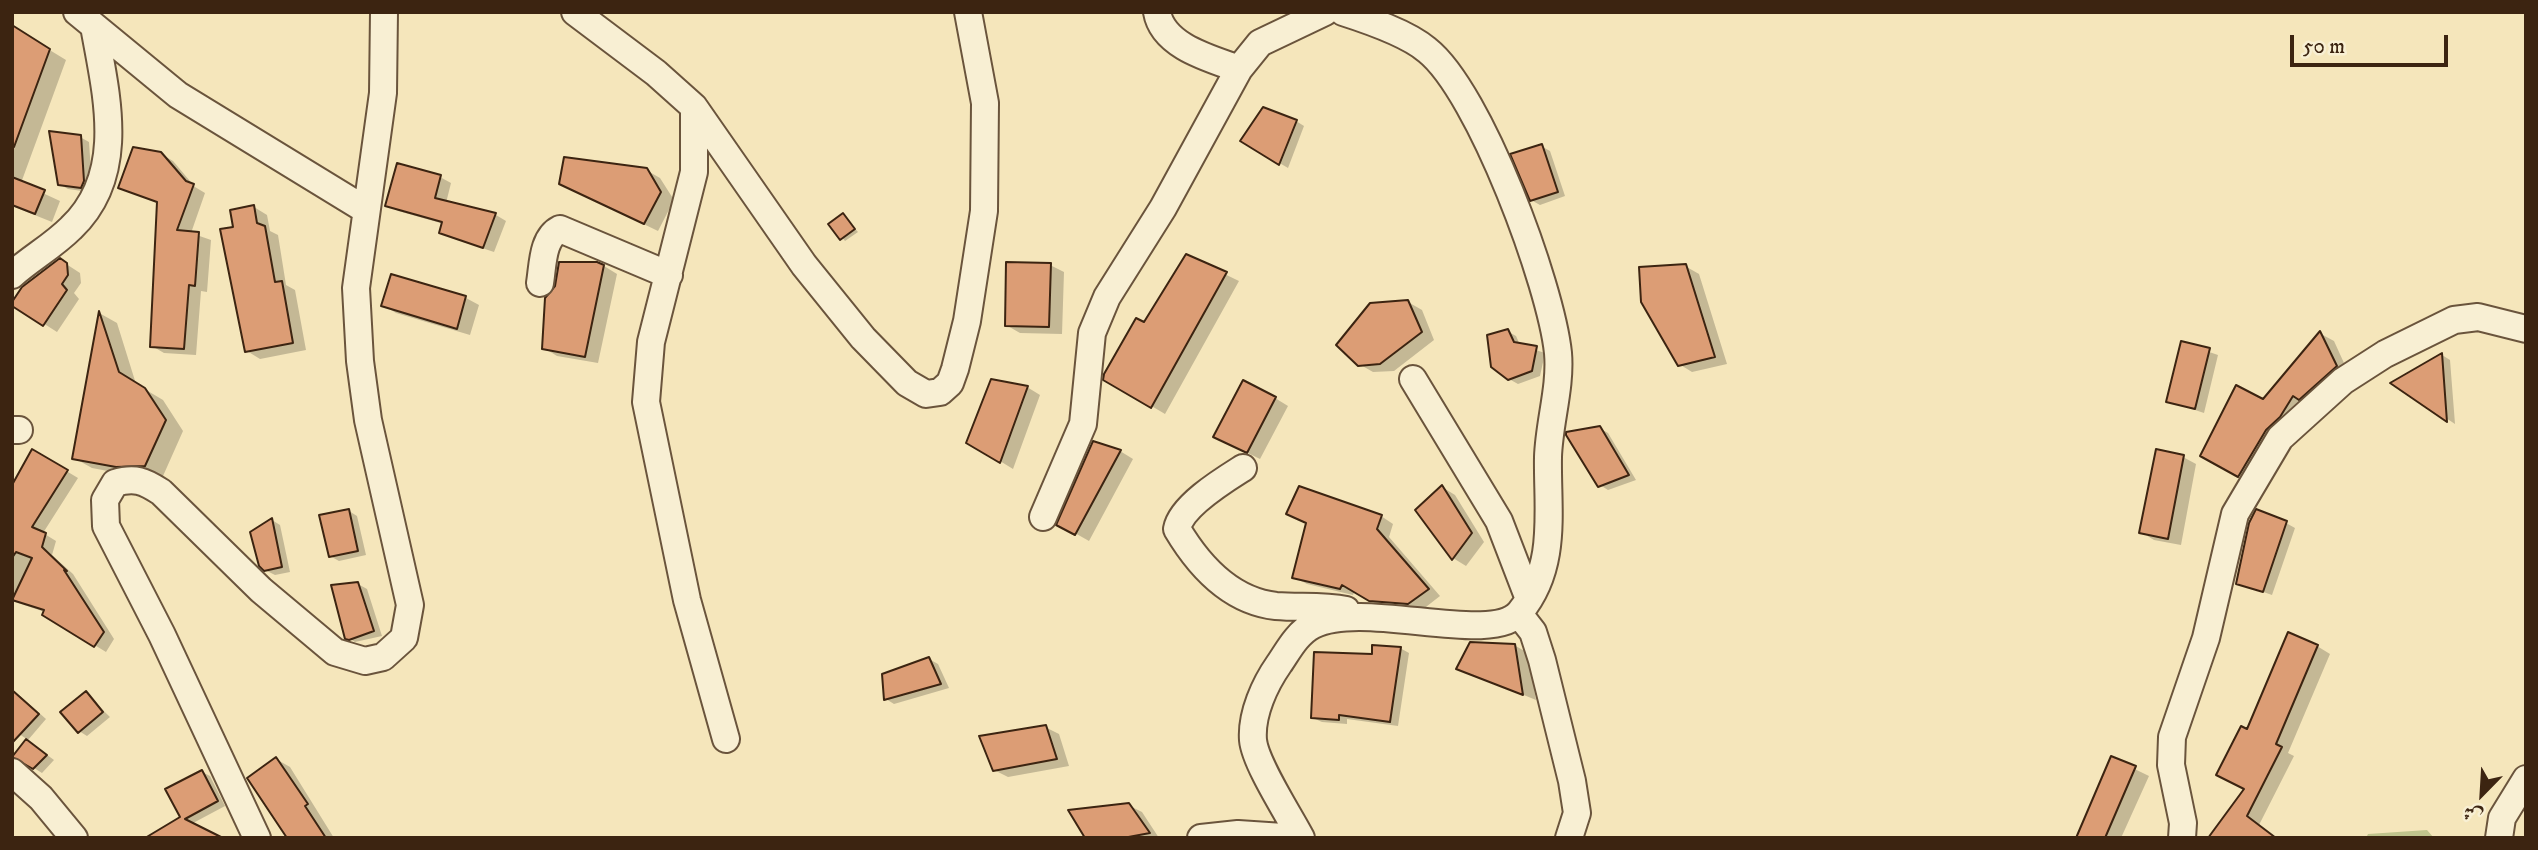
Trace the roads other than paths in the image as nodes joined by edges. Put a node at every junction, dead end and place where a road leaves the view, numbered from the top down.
1 (384, 12) edge
2 (575, 12) edge
3 (968, 12) edge
4 (1157, 12) edge
5 (1325, 12) edge
6 (1343, 12) edge
7 (85, 19) edge
8 (1240, 69) junction
9 (694, 107) junction
10 (366, 211) junction
11 (12, 275) edge
12 (668, 275) junction
13 (540, 283) dead end
14 (2526, 329) edge
15 (1413, 379) dead end
16 (1243, 468) dead end
17 (1043, 517) dead end
18 (1524, 607) junction
19 (1372, 615) junction
20 (726, 739) dead end
21 (12, 772) edge
22 (2526, 779) edge
23 (67, 834) edge
24 (257, 838) edge
25 (1201, 838) edge
26 (1300, 838) edge
27 (1569, 838) edge
28 (2182, 838) edge
29 (2499, 838) edge

1 - 10 street
2 - 9 street
3 - 9 street
4 - 8 street
5 - 8 street
6 - 18 street
7 - 10 street
7 - 11 street
8 - 17 street
9 - 12 street
10 - 24 street
12 - 13 street
12 - 20 street
14 - 28 street
15 - 18 street
16 - 19 street
18 - 19 street
18 - 27 street
19 - 26 street
21 - 23 street
22 - 29 street
25 - 26 street

